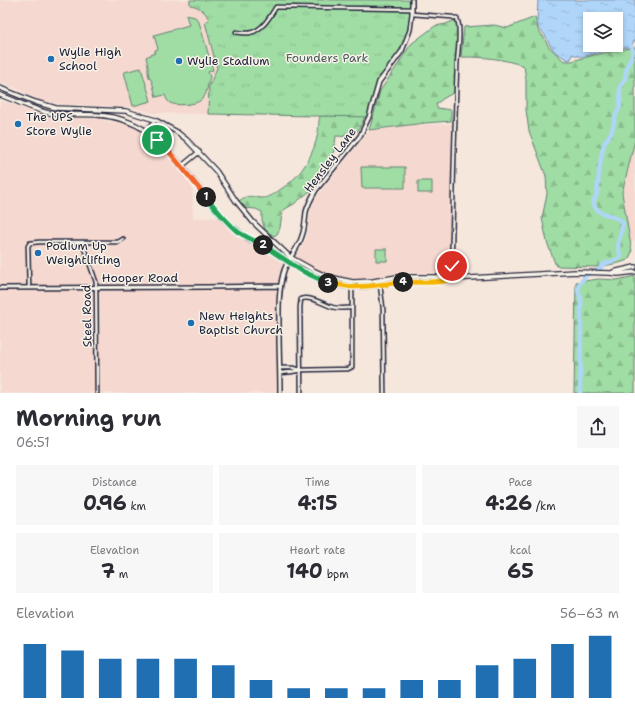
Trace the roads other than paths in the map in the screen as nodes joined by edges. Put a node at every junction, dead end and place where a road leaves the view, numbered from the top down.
1 (412, 0) edge
2 (411, 8) junction
3 (412, 14) junction
4 (236, 32) dead end
5 (0, 88) edge
6 (17, 94) junction
7 (0, 95) edge
8 (15, 101) junction
9 (56, 108) junction
10 (96, 109) junction
11 (55, 114) junction
12 (96, 114) junction
13 (155, 120) junction
14 (148, 132) junction
15 (199, 152) junction
16 (182, 166) junction
17 (123, 239) dead end
18 (82, 242) junction
19 (290, 257) junction
20 (288, 262) junction
21 (635, 267) edge
22 (635, 272) edge
23 (610, 273) junction
24 (386, 278) junction
25 (452, 279) junction
26 (353, 282) junction
27 (387, 284) junction
28 (380, 285) junction
29 (280, 286) junction
30 (29, 287) junction
31 (96, 287) junction
32 (352, 287) junction
33 (0, 288) edge
34 (351, 308) junction
35 (280, 368) junction
36 (301, 370) junction
37 (280, 373) junction
38 (97, 393) edge
39 (280, 393) edge
40 (301, 393) edge
41 (384, 393) edge

1 - 2 street, Hensley Lane
2 - 3 street, Hensley Lane
2 - 4 street
3 - 19 street, Hensley Lane
3 - 25 street
5 - 6 main road
6 - 8 main road
6 - 9 main road
7 - 8 main road
8 - 11 main road
9 - 10 main road
9 - 11 main road
10 - 12 main road
10 - 13 main road
11 - 12 main road
12 - 14 main road
13 - 14 main road
13 - 15 main road
14 - 16 main road
15 - 16 main road
15 - 19 main road
16 - 20 main road
17 - 18 street
18 - 30 street
18 - 31 street, Steel Road
19 - 20 street, Hensley Lane
19 - 26 main road
20 - 29 street, Hensley Lane
20 - 32 main road
21 - 23 main road
22 - 23 main road
23 - 25 main road
24 - 25 main road
24 - 26 main road
24 - 27 main road
25 - 27 main road
26 - 32 main road
27 - 28 main road
28 - 32 main road
28 - 41 street
29 - 31 street, Hooper Road
29 - 35 street, Hensley Lane
30 - 31 street, Hooper Road
30 - 33 street, Hooper Road
31 - 38 street, Steel Road
32 - 34 street
34 - 36 street
34 - 36 street
35 - 36 street
35 - 37 street, Hensley Lane
36 - 37 street
36 - 40 street
37 - 39 street, Hensley Lane

